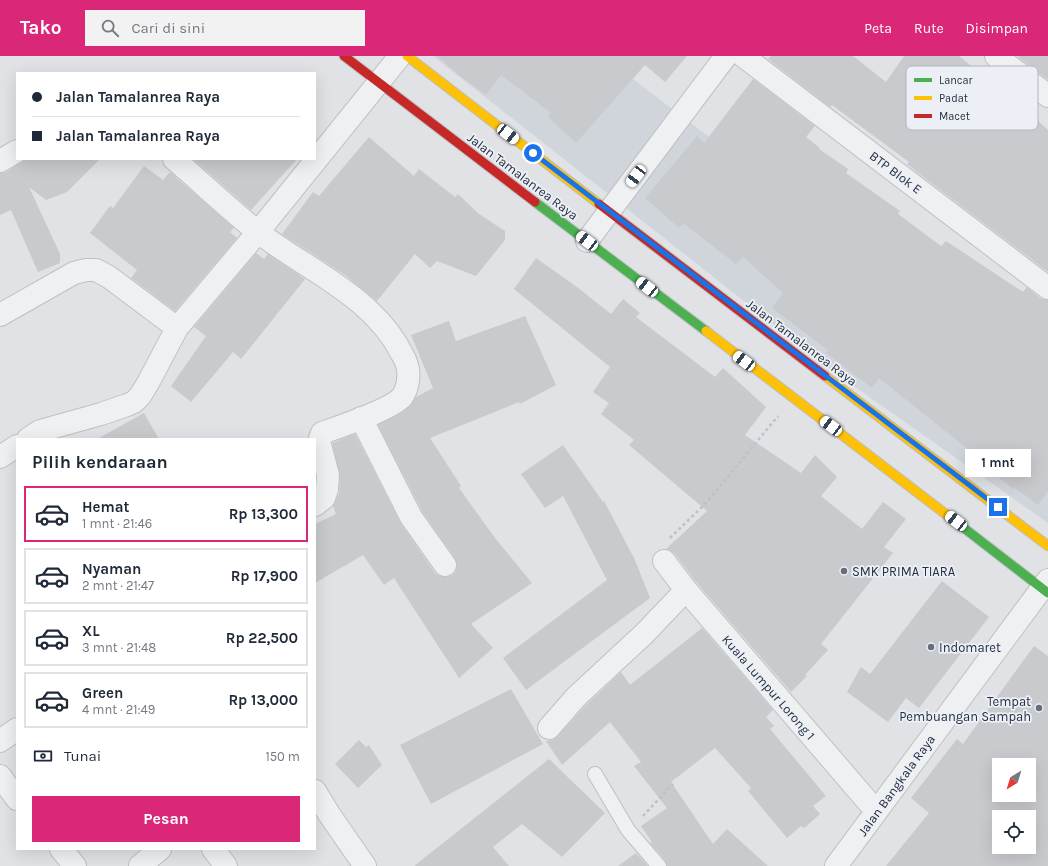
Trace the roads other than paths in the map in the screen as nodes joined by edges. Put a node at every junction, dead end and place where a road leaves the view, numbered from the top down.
1 (344, 56) edge
2 (400, 56) edge
3 (407, 56) edge
4 (726, 56) edge
5 (743, 56) edge
6 (996, 56) edge
7 (1009, 66) edge
8 (378, 82) junction
9 (1038, 88) edge
10 (1048, 96) edge
11 (16, 152) edge
12 (175, 160) edge
13 (316, 160) edge
14 (316, 160) edge
15 (0, 161) edge
16 (608, 211) junction
17 (258, 232) junction
18 (587, 241) junction
19 (1048, 288) edge
20 (0, 315) edge
21 (177, 328) junction
22 (361, 418) junction
23 (30, 438) edge
24 (16, 447) edge
25 (0, 457) edge
26 (316, 504) edge
27 (1048, 546) edge
28 (664, 561) road end
29 (445, 565) dead end
30 (1046, 587) edge
31 (686, 590) junction
32 (549, 728) dead end
33 (16, 731) edge
34 (0, 741) edge
35 (595, 774) dead end
36 (0, 776) edge
37 (316, 793) edge
38 (16, 798) edge
39 (876, 811) junction
40 (62, 850) edge
41 (159, 850) edge
42 (215, 850) edge
43 (75, 866) edge
44 (140, 866) edge
45 (226, 866) edge
46 (365, 866) edge
47 (659, 866) edge
48 (836, 866) edge

1 - 8 main road, Jalan Tamalanrea Raya
2 - 8 street
3 - 16 main road, Jalan Tamalanrea Raya
4 - 16 street
5 - 19 street, BTP Blok E
6 - 7 street
8 - 14 street
8 - 18 main road, Jalan Tamalanrea Raya
9 - 10 street
11 - 15 street
12 - 17 street
13 - 17 street
16 - 18 street
16 - 27 main road, Jalan Tamalanrea Raya
17 - 21 street
17 - 22 street
18 - 30 main road, Jalan Tamalanrea Raya
20 - 21 street
21 - 23 street
22 - 26 street
22 - 29 street
24 - 25 street
28 - 31 street, Kuala Lumpur Lorong 1
30 - 39 street, Jalan Bangkala Raya
31 - 32 street
31 - 39 street, Kuala Lumpur Lorong 1
33 - 34 street
35 - 47 lane
36 - 38 street
37 - 46 street
39 - 48 street, Jalan Bangkala Raya
40 - 43 street
41 - 44 street
42 - 45 street

